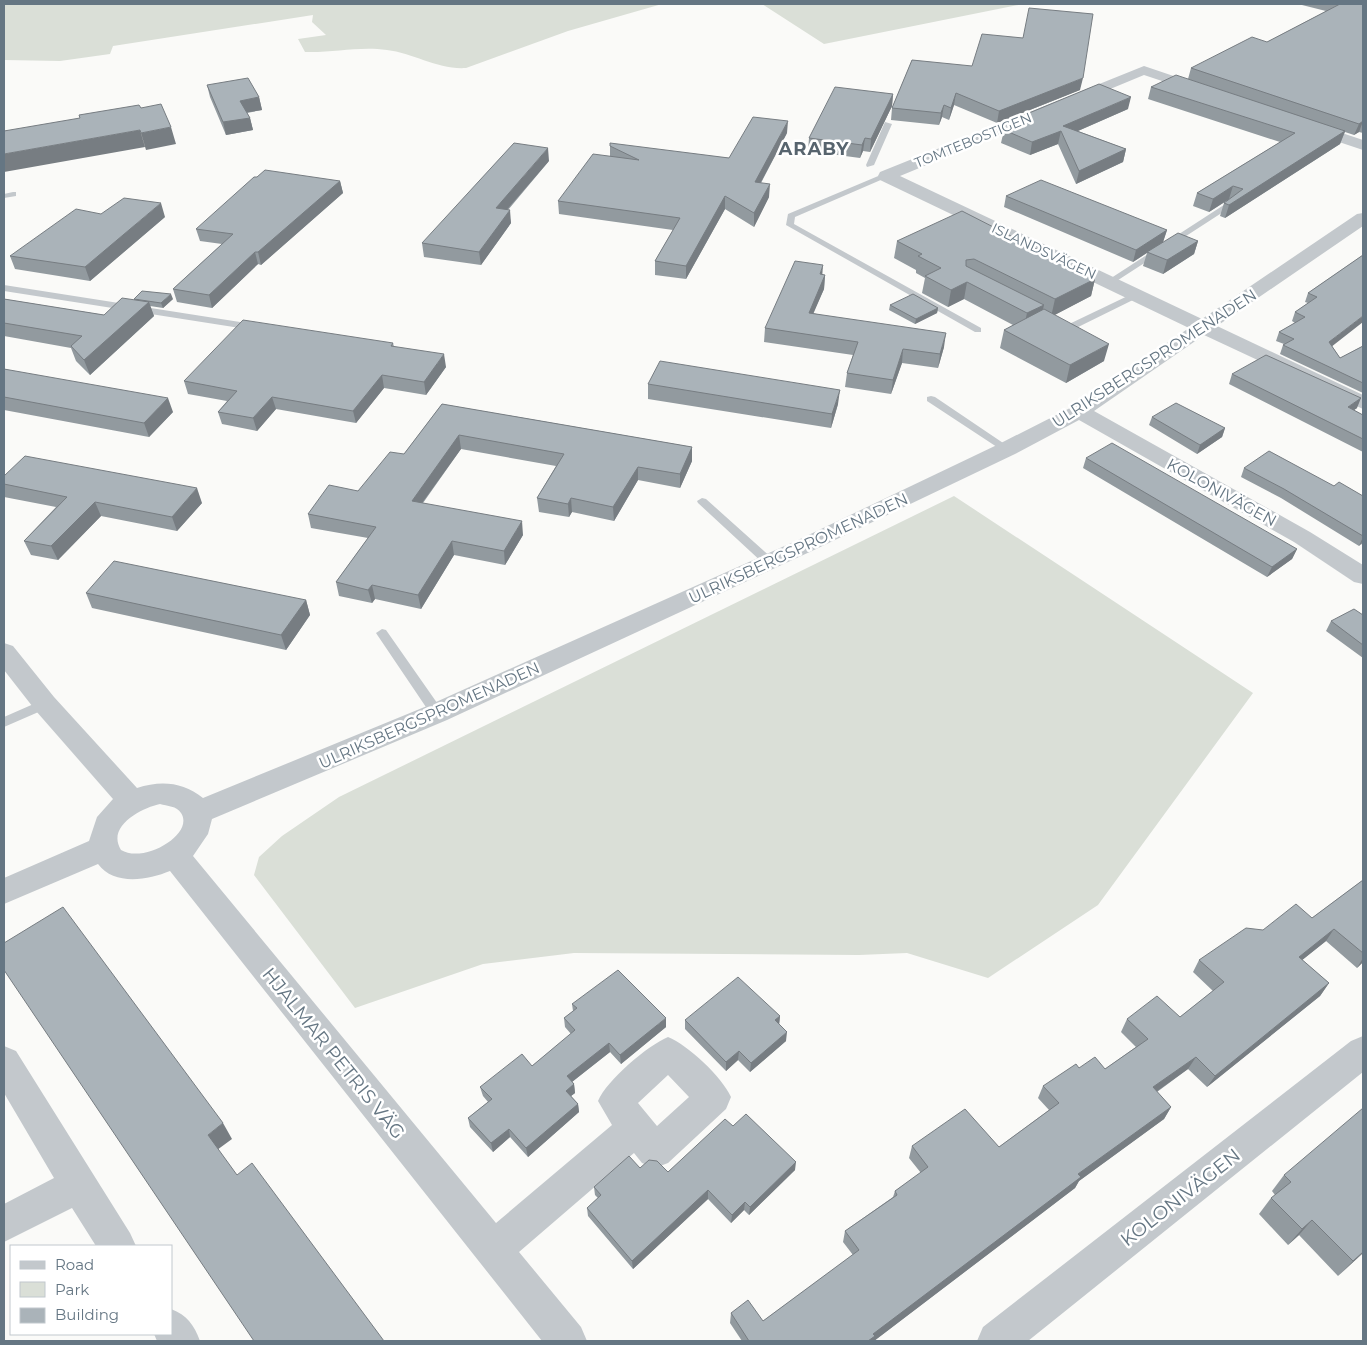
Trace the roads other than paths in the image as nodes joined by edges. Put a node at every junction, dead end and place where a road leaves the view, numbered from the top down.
1 (1215, 95) edge
2 (1297, 123) edge
3 (888, 124) edge
4 (1363, 145) edge
5 (870, 165) dead end
6 (886, 176) junction
7 (13, 194) dead end
8 (4, 196) edge
9 (1233, 202) edge
10 (1363, 218) edge
11 (1109, 282) junction
12 (4, 288) edge
13 (1136, 295) junction
14 (1047, 321) edge
15 (240, 325) edge
16 (1205, 328) junction
17 (978, 330) dead end
18 (931, 398) dead end
19 (1363, 403) edge
20 (1079, 411) junction
21 (1007, 449) junction
22 (702, 501) dead end
23 (769, 562) junction
24 (1363, 576) edge
25 (382, 632) dead end
26 (4, 652) edge
27 (45, 704) junction
28 (437, 713) junction
29 (4, 722) edge
30 (132, 801) junction
31 (197, 814) junction
32 (104, 848) junction
33 (174, 856) junction
34 (4, 891) edge
35 (1363, 1052) edge
36 (4, 1062) edge
37 (636, 1128) dead end
38 (78, 1185) junction
39 (4, 1224) edge
40 (117, 1245) edge
41 (493, 1250) junction
42 (172, 1329) edge
43 (180, 1341) edge
44 (567, 1341) edge
45 (997, 1341) edge

1 - 6 street, TOMTEBOSTIGEN
2 - 4 street
3 - 5 lane
6 - 11 street, ISLANDSVÄGEN
6 - 17 lane
7 - 8 lane
9 - 11 lane
10 - 16 street, ULRIKSBERGSPROMENADEN
11 - 13 street, ISLANDSVÄGEN
12 - 15 lane
13 - 14 lane
13 - 16 street, ISLANDSVÄGEN
16 - 19 street, ISLANDSVÄGEN
16 - 20 street, ULRIKSBERGSPROMENADEN
18 - 21 lane
20 - 21 street, ULRIKSBERGSPROMENADEN
20 - 24 street, KOLONIVÄGEN
21 - 23 street, ULRIKSBERGSPROMENADEN
22 - 23 lane
23 - 28 street, ULRIKSBERGSPROMENADEN
25 - 28 lane
26 - 27 street
27 - 29 lane
27 - 30 street
28 - 31 street, ULRIKSBERGSPROMENADEN
30 - 31 street
30 - 32 street
31 - 33 street
32 - 33 street
32 - 34 street
33 - 41 street, HJALMAR PETRIS VÄG
35 - 45 street, KOLONIVÄGEN
36 - 38 street
37 - 41 street
38 - 39 street
38 - 40 street
41 - 44 street, HJALMAR PETRIS VÄG
42 - 43 street

